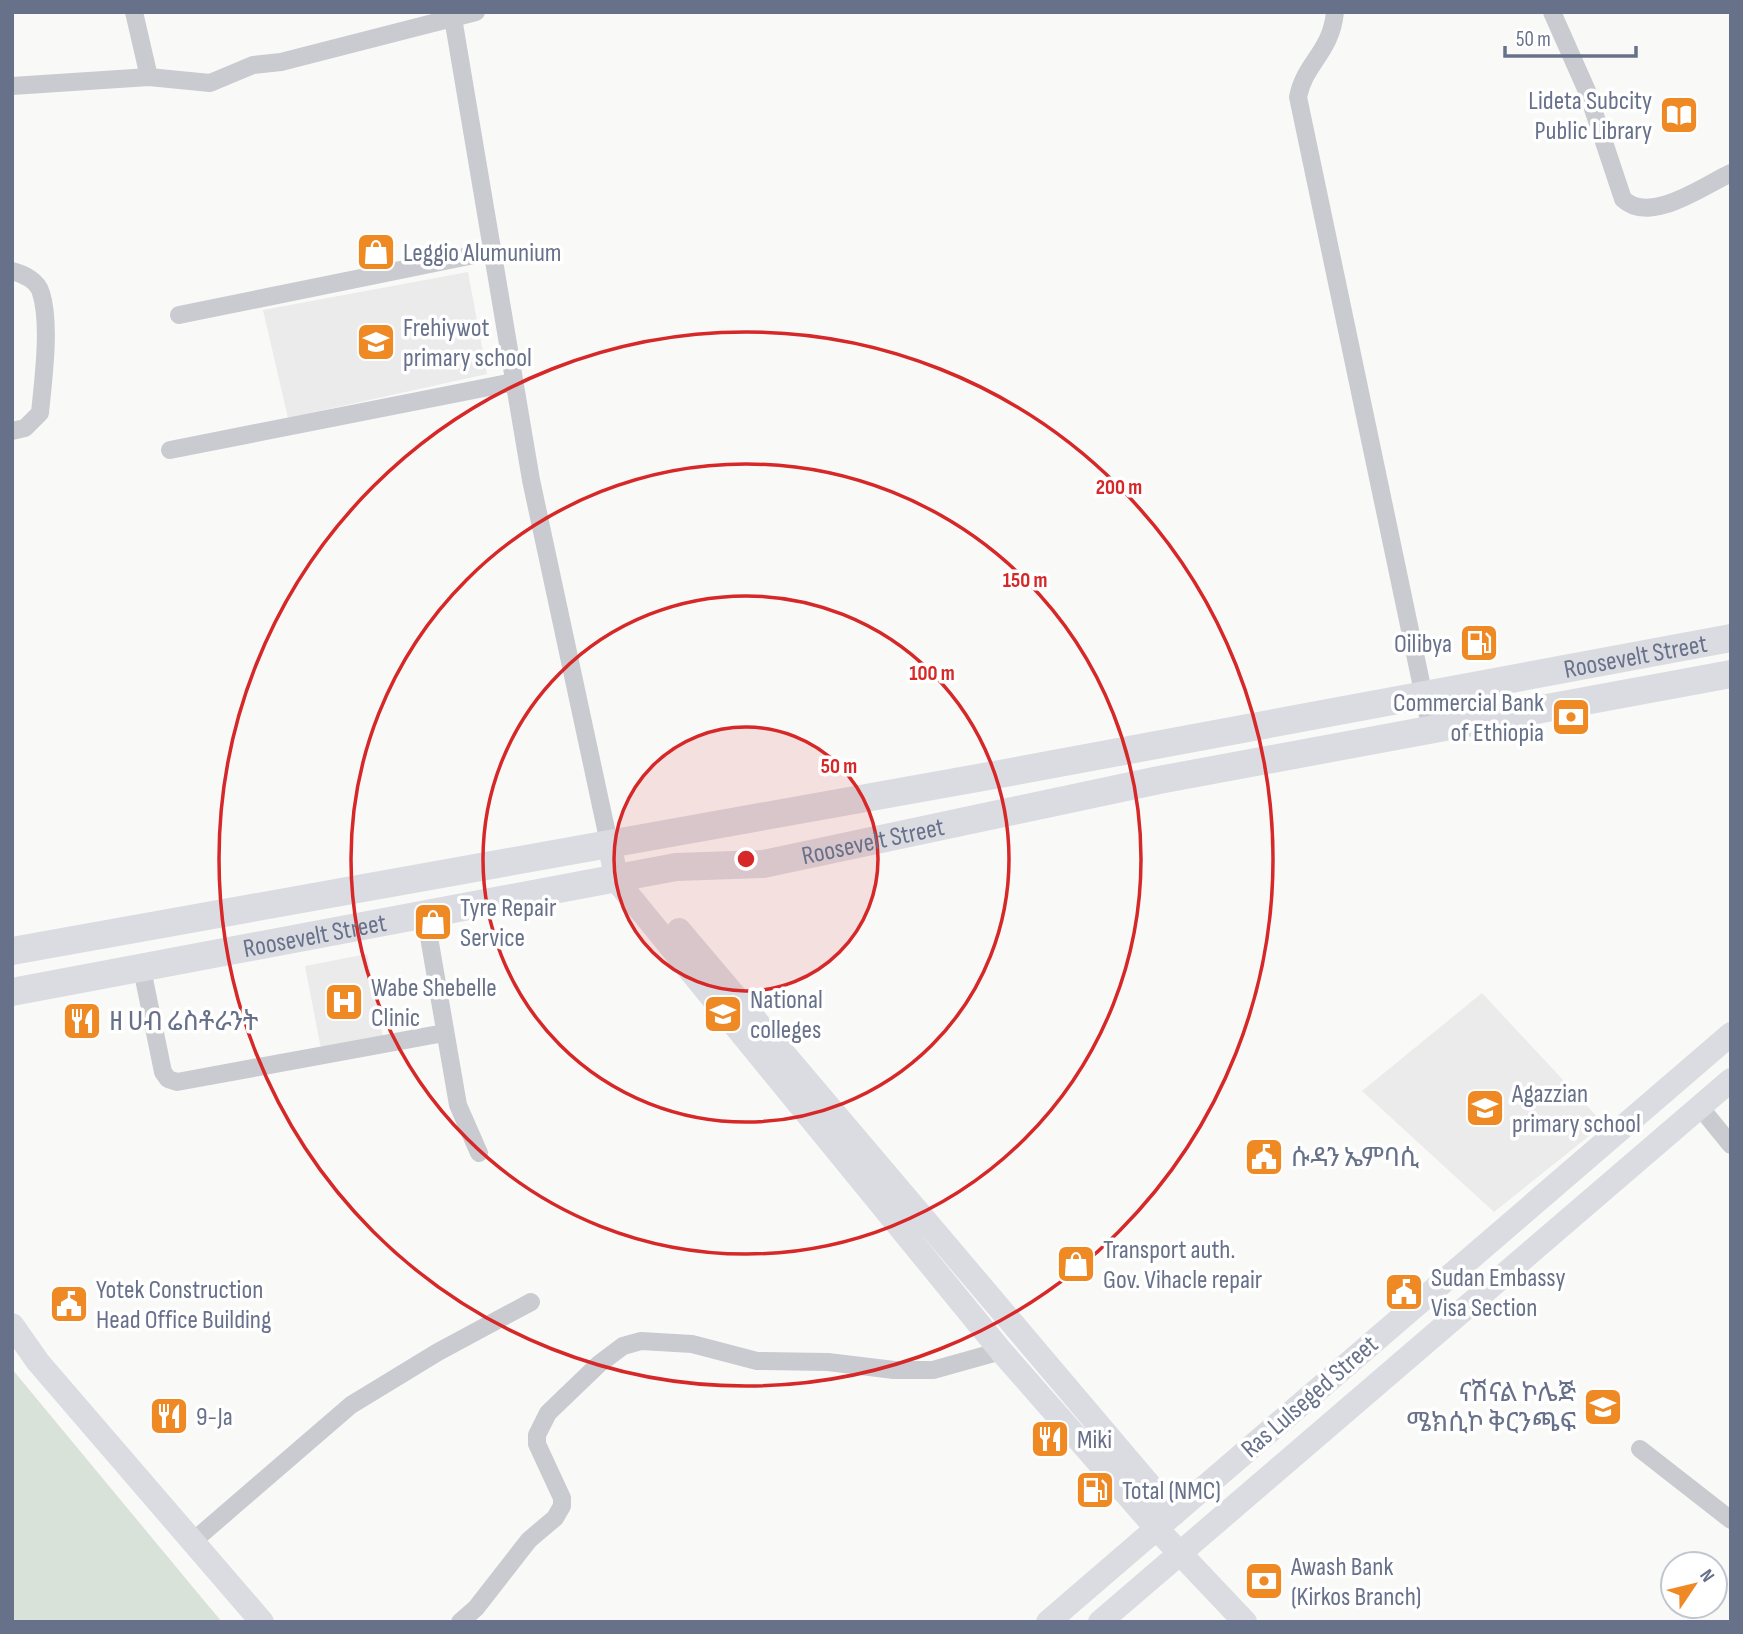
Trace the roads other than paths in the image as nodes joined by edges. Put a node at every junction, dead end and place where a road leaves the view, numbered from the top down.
1 (134, 12) edge
2 (476, 12) edge
3 (1335, 12) edge
4 (1552, 12) edge
5 (452, 14) edge
6 (149, 77) junction
7 (12, 86) edge
8 (1731, 173) edge
9 (494, 251) junction
10 (12, 271) edge
11 (179, 315) dead end
12 (513, 382) junction
13 (12, 431) edge
14 (170, 450) dead end
15 (1731, 638) edge
16 (1650, 652) junction
17 (1731, 674) edge
18 (1657, 687) junction
19 (1422, 694) junction
20 (1431, 730) junction
21 (617, 841) junction
22 (625, 879) junction
23 (275, 903) junction
24 (425, 914) junction
25 (281, 942) junction
26 (12, 951) edge
27 (142, 969) junction
28 (12, 992) edge
29 (444, 1033) junction
30 (1731, 1034) edge
31 (1731, 1080) edge
32 (1666, 1090) junction
33 (1694, 1112) junction
34 (1731, 1145) edge
35 (479, 1153) dead end
36 (531, 1302) dead end
37 (12, 1325) edge
38 (1001, 1350) junction
39 (1640, 1449) dead end
40 (1731, 1520) edge
41 (1166, 1522) junction
42 (191, 1543) junction
43 (1181, 1552) junction
44 (262, 1622) edge
45 (460, 1622) edge
46 (1048, 1622) edge
47 (1100, 1622) edge
48 (1245, 1622) edge

1 - 6 street
2 - 5 street
3 - 19 street
4 - 8 street
5 - 6 street
5 - 9 street
6 - 7 street
9 - 11 street
9 - 12 street
10 - 13 street
12 - 14 street
12 - 21 street
15 - 16 main road, Roosevelt Street
16 - 18 main road
16 - 19 main road, Roosevelt Street
17 - 18 main road, Roosevelt Street
18 - 20 main road, Roosevelt Street
19 - 20 street
19 - 21 main road, Roosevelt Street
20 - 22 main road, Roosevelt Street
21 - 22 street
21 - 23 main road, Roosevelt Street
22 - 24 main road, Roosevelt Street
22 - 38 street
22 - 41 street
23 - 25 main road
23 - 26 main road, Roosevelt Street
24 - 25 main road, Roosevelt Street
24 - 29 street
25 - 27 main road, Roosevelt Street
27 - 28 main road, Roosevelt Street
27 - 29 street
29 - 35 street
30 - 32 street, Ras Lulseged Street
31 - 33 street, Ras Lulseged Street
32 - 33 street
32 - 41 street, Ras Lulseged Street
33 - 34 street
33 - 43 street, Ras Lulseged Street
36 - 42 street
37 - 42 street
38 - 41 street
38 - 45 street
39 - 40 street
41 - 43 street
41 - 46 street, Ras Lulseged Street
42 - 44 street
43 - 47 street, Ras Lulseged Street
43 - 48 street

